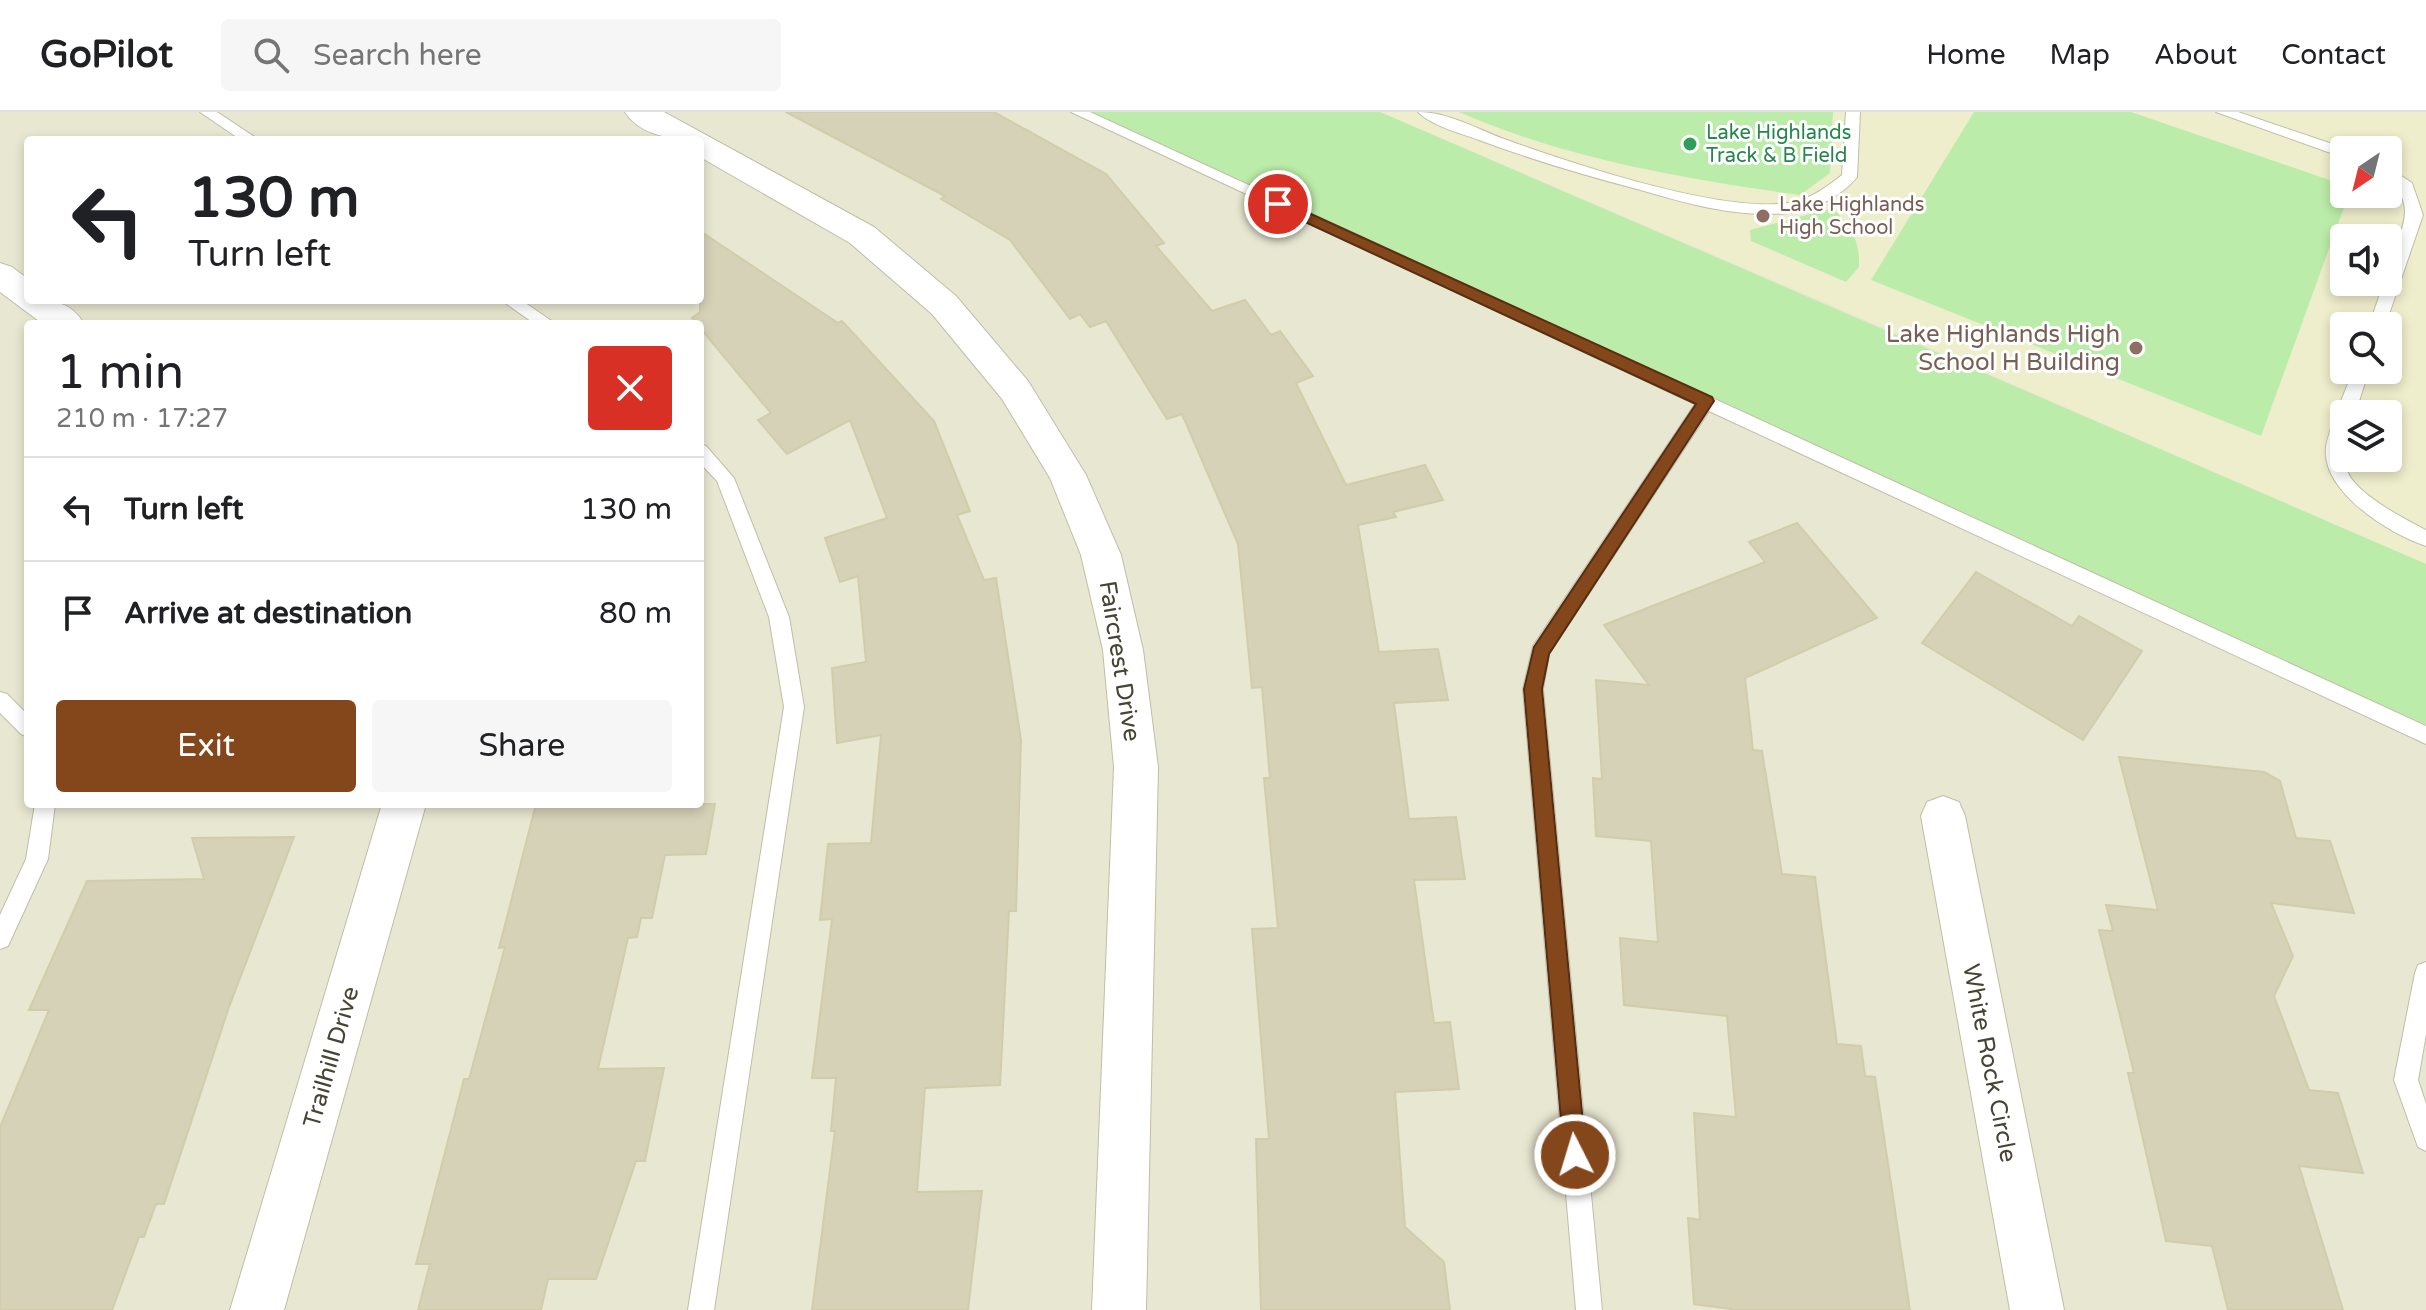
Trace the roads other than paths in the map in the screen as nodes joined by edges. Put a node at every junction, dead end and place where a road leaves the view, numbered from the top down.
1 (207, 112) edge
2 (640, 112) edge
3 (1078, 112) edge
4 (1425, 112) edge
5 (1853, 112) edge
6 (2223, 112) edge
7 (246, 136) edge
8 (685, 136) edge
9 (704, 146) edge
10 (2330, 148) edge
11 (2402, 183) edge
12 (0, 275) edge
13 (24, 293) edge
14 (40, 304) edge
15 (516, 304) edge
16 (2382, 312) edge
17 (62, 320) edge
18 (542, 320) edge
19 (1706, 401) junction
20 (704, 455) edge
21 (2338, 472) edge
22 (2426, 539) edge
23 (0, 700) edge
24 (24, 724) edge
25 (2426, 735) edge
26 (44, 808) edge
27 (403, 808) edge
28 (1943, 816) dead end
29 (0, 939) edge
30 (2426, 973) edge
31 (2426, 1139) edge
32 (257, 1310) edge
33 (701, 1310) edge
34 (1119, 1310) edge
35 (1589, 1310) edge
36 (2037, 1310) edge

1 - 7 lane
2 - 8 street
3 - 19 lane
4 - 5 lane
6 - 10 lane
9 - 34 street, Faircrest Drive
11 - 16 lane
12 - 13 street
14 - 17 street
15 - 18 lane
19 - 25 lane
19 - 35 lane
20 - 33 lane
21 - 22 lane
23 - 24 lane
26 - 29 lane
27 - 32 street, Trailhill Drive
28 - 36 street, White Rock Circle
30 - 31 lane

